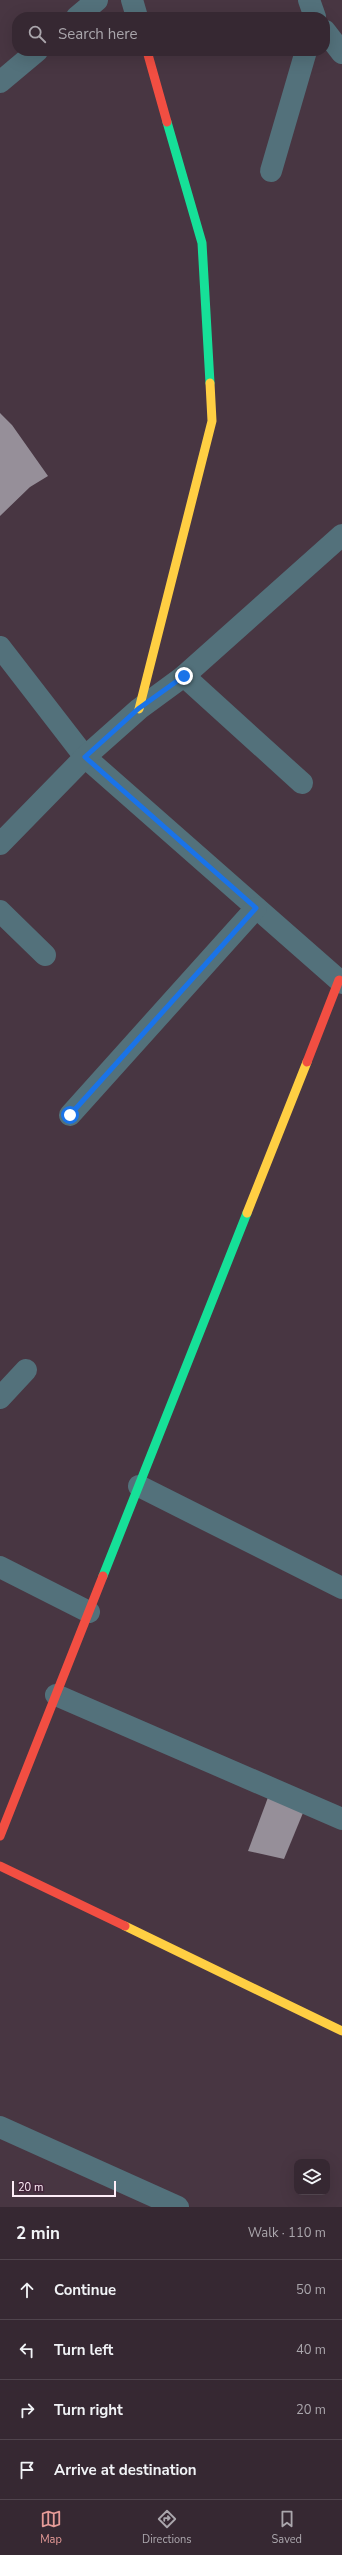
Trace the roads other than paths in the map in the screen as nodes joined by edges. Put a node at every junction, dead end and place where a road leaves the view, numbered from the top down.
1 (97, 0) edge
2 (132, 0) edge
3 (309, 0) edge
4 (83, 12) edge
5 (136, 12) edge
6 (313, 12) edge
7 (330, 37) edge
8 (342, 53) edge
9 (31, 56) edge
10 (148, 56) edge
11 (305, 56) edge
12 (0, 82) edge
13 (271, 171) dead end
14 (342, 535) edge
15 (0, 647) edge
16 (184, 676) junction
17 (138, 709) junction
18 (85, 757) junction
19 (302, 783) dead end
20 (0, 844) edge
21 (256, 908) junction
22 (0, 911) edge
23 (45, 955) dead end
24 (340, 982) edge
25 (70, 1115) dead end
26 (26, 1370) dead end
27 (0, 1398) edge
28 (139, 1486) junction
29 (0, 1567) edge
30 (342, 1588) edge
31 (89, 1612) junction
32 (56, 1695) junction
33 (342, 1819) edge
34 (0, 1836) edge
35 (0, 1866) edge
36 (342, 2031) edge
37 (0, 2127) edge
38 (178, 2207) edge

1 - 4 street
2 - 5 street
3 - 6 street
7 - 8 street
9 - 12 street
10 - 17 street
11 - 13 street
14 - 16 street
15 - 18 street
16 - 17 street
16 - 19 street
17 - 18 street
18 - 20 street
18 - 21 street
21 - 24 street
21 - 25 street
22 - 23 street
24 - 28 street
26 - 27 street
28 - 30 street
28 - 31 street
29 - 31 street
31 - 32 street
32 - 33 street
32 - 34 street
35 - 36 street
37 - 38 street

